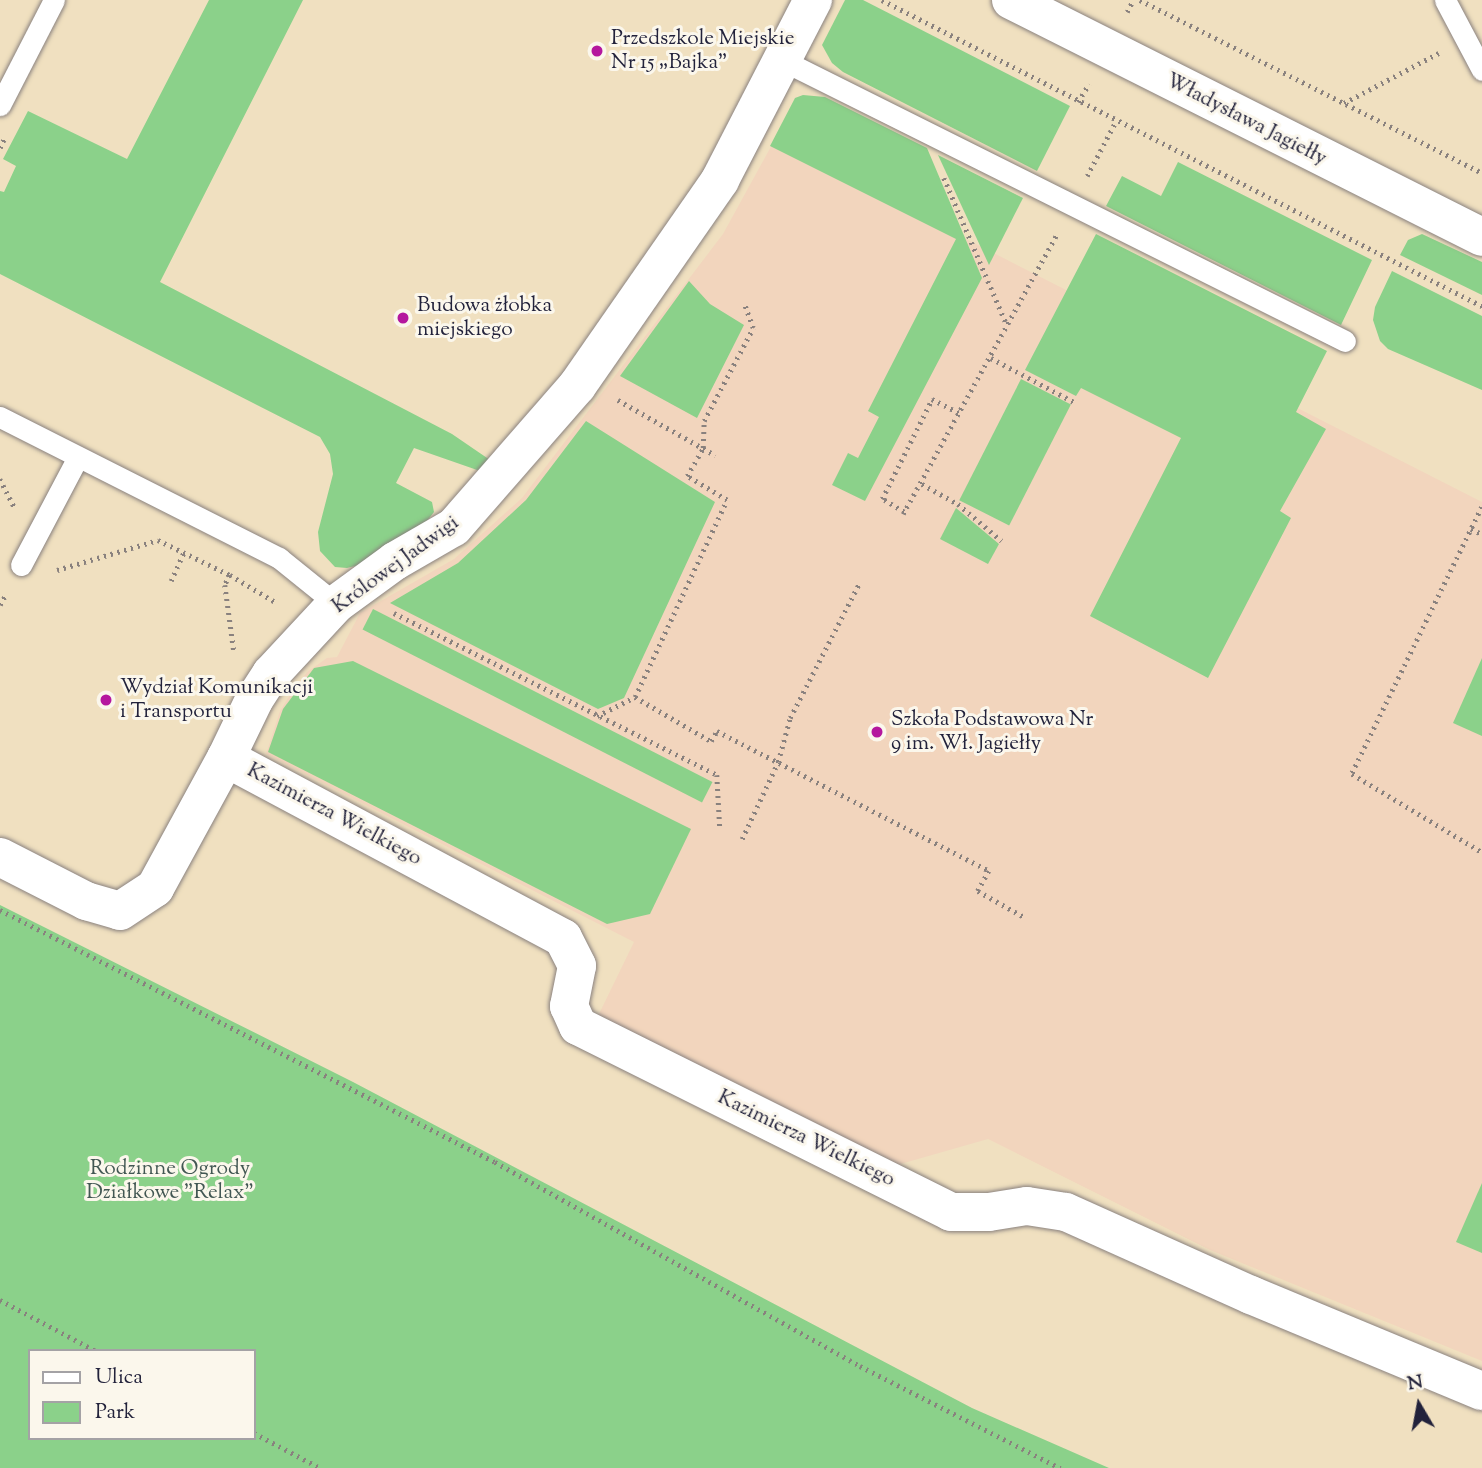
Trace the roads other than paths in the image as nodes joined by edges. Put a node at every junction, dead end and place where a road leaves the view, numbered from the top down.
1 (54, 0) edge
2 (813, 0) edge
3 (1011, 0) edge
4 (1445, 0) edge
5 (782, 60) junction
6 (1482, 71) edge
7 (0, 104) edge
8 (1482, 237) edge
9 (1345, 341) dead end
10 (0, 417) edge
11 (78, 457) junction
12 (21, 565) road end
13 (327, 615) junction
14 (226, 758) junction
15 (0, 857) edge
16 (1482, 1391) edge

1 - 7 lane
2 - 5 street, Królowej Jadwigi
3 - 8 street, Władysława Jagiełły
4 - 6 lane
5 - 9 lane
5 - 13 street, Królowej Jadwigi
10 - 11 lane
11 - 12 lane
11 - 13 lane
13 - 14 street, Królowej Jadwigi
14 - 15 street, Królowej Jadwigi
14 - 16 street, Kazimierza Wielkiego

